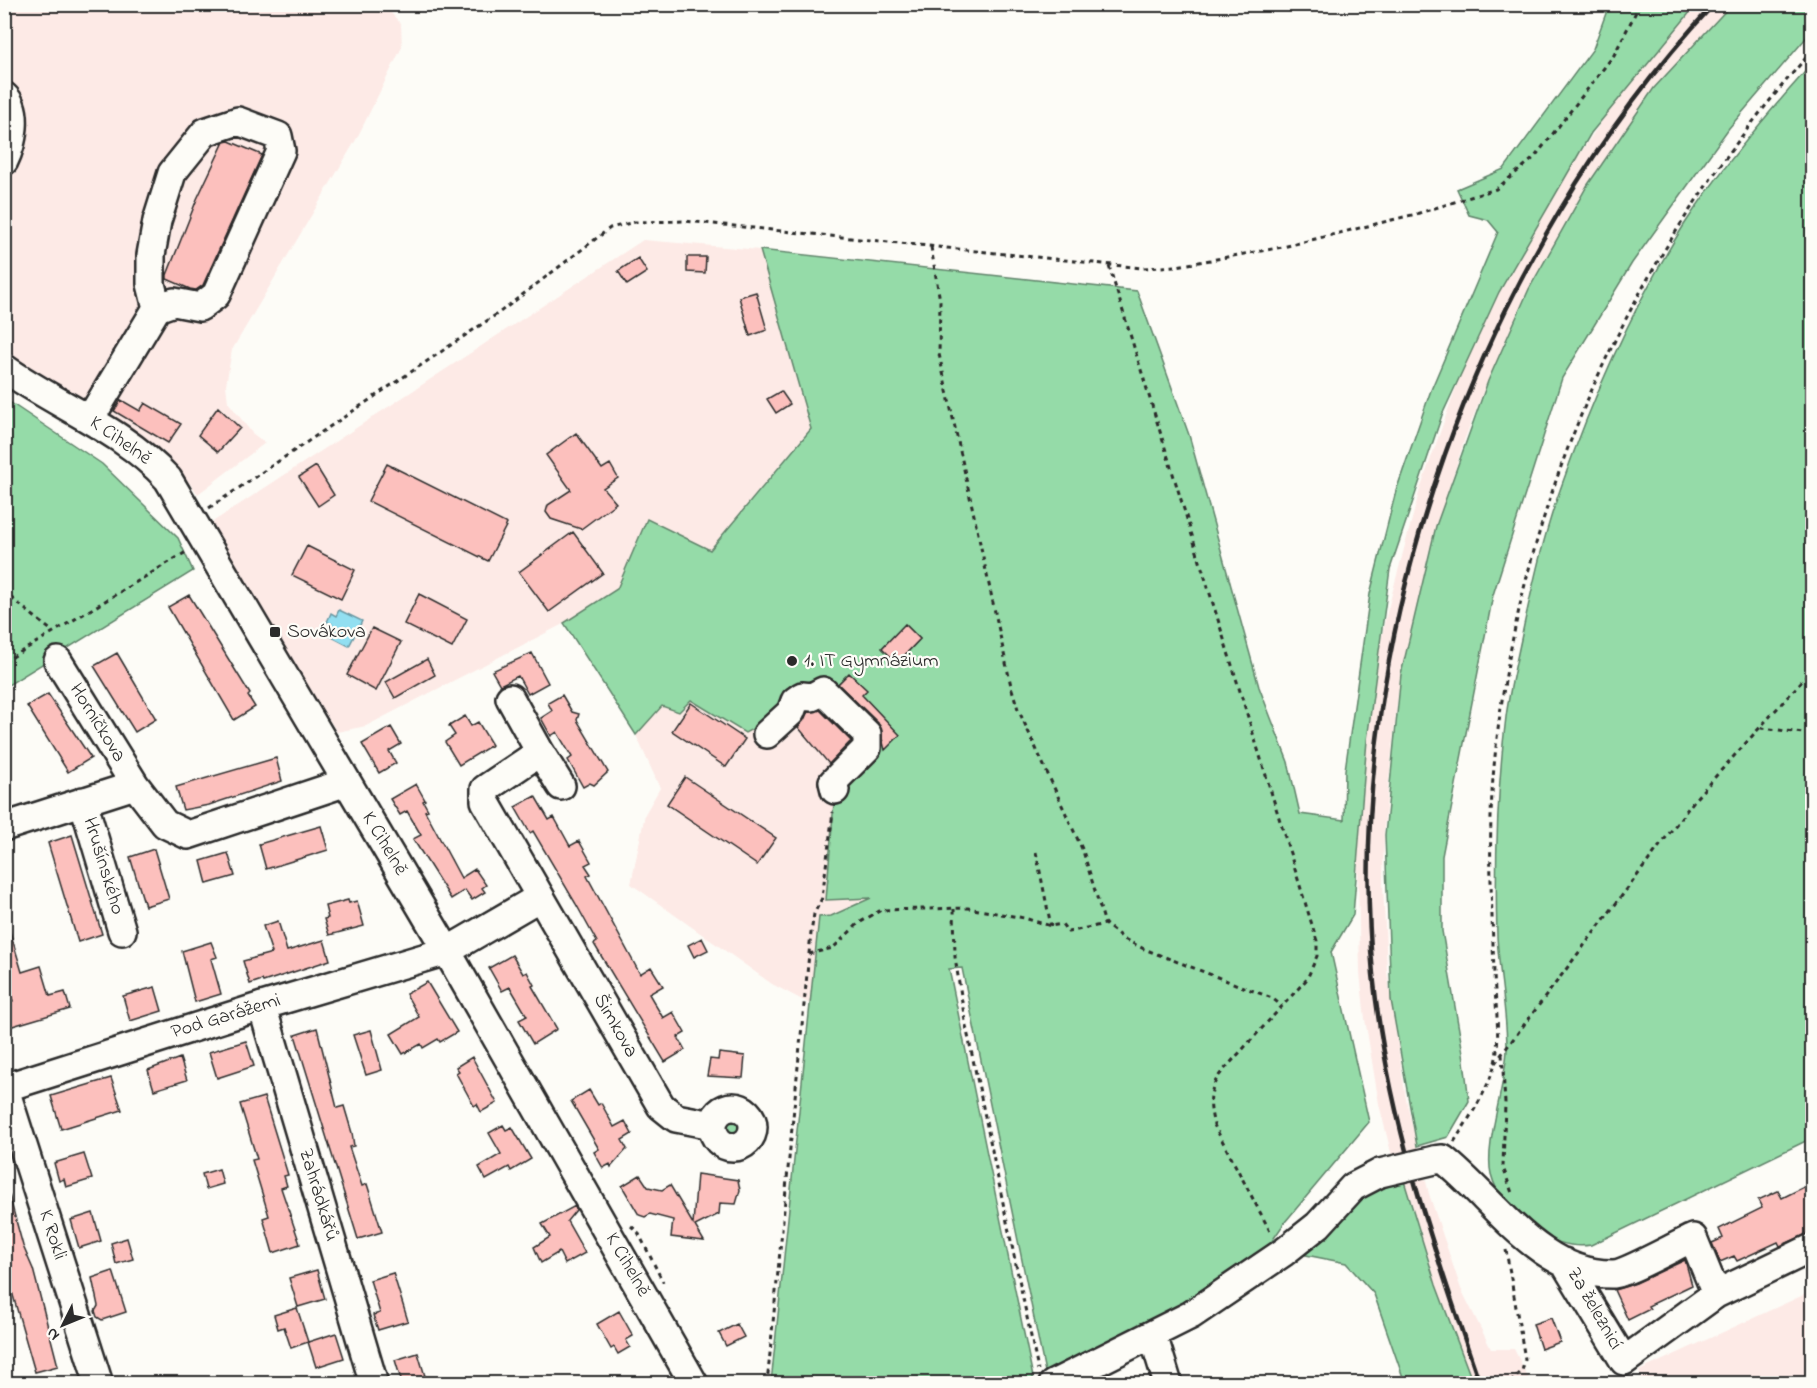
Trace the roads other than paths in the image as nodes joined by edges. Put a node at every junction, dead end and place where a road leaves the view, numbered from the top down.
1 (4, 96) edge
2 (4, 161) edge
3 (157, 308) junction
4 (4, 368) edge
5 (90, 419) junction
6 (58, 661) dead end
7 (510, 698) dead end
8 (768, 734) dead end
9 (540, 752) junction
10 (347, 782) junction
11 (135, 785) junction
12 (561, 786) dead end
13 (835, 790) road end
14 (83, 801) junction
15 (4, 826) edge
16 (540, 897) junction
17 (122, 931) dead end
18 (447, 951) junction
19 (262, 1005) junction
20 (5, 1087) edge
21 (713, 1125) dead end
22 (1812, 1248) edge
23 (1564, 1262) junction
24 (1716, 1294) junction
25 (1153, 1335) junction
26 (1046, 1378) edge
27 (99, 1383) edge
28 (374, 1383) edge
29 (694, 1383) edge
30 (1168, 1383) edge

1 - 2 street
3 - 3 street
3 - 5 street
4 - 5 street, K Cihelně
5 - 10 street, K Cihelně
6 - 11 street, Horníčkova
7 - 9 street
8 - 13 street
9 - 12 street
9 - 16 street, Šimkova
10 - 11 street
10 - 18 street, K Cihelně
11 - 14 street
14 - 15 street
14 - 17 street, Hrušínského
16 - 18 street
16 - 21 street, Šimkova
18 - 19 street, Pod Garážemi
18 - 29 street, K Cihelně
19 - 20 street, Pod Garážemi
19 - 28 street, Zahrádkářů
20 - 27 street, K Rokli
22 - 24 street, Za železnicí
23 - 24 street, Za železnicí
23 - 24 street, Za železnicí
23 - 25 street, bridge
25 - 26 street
25 - 30 street

